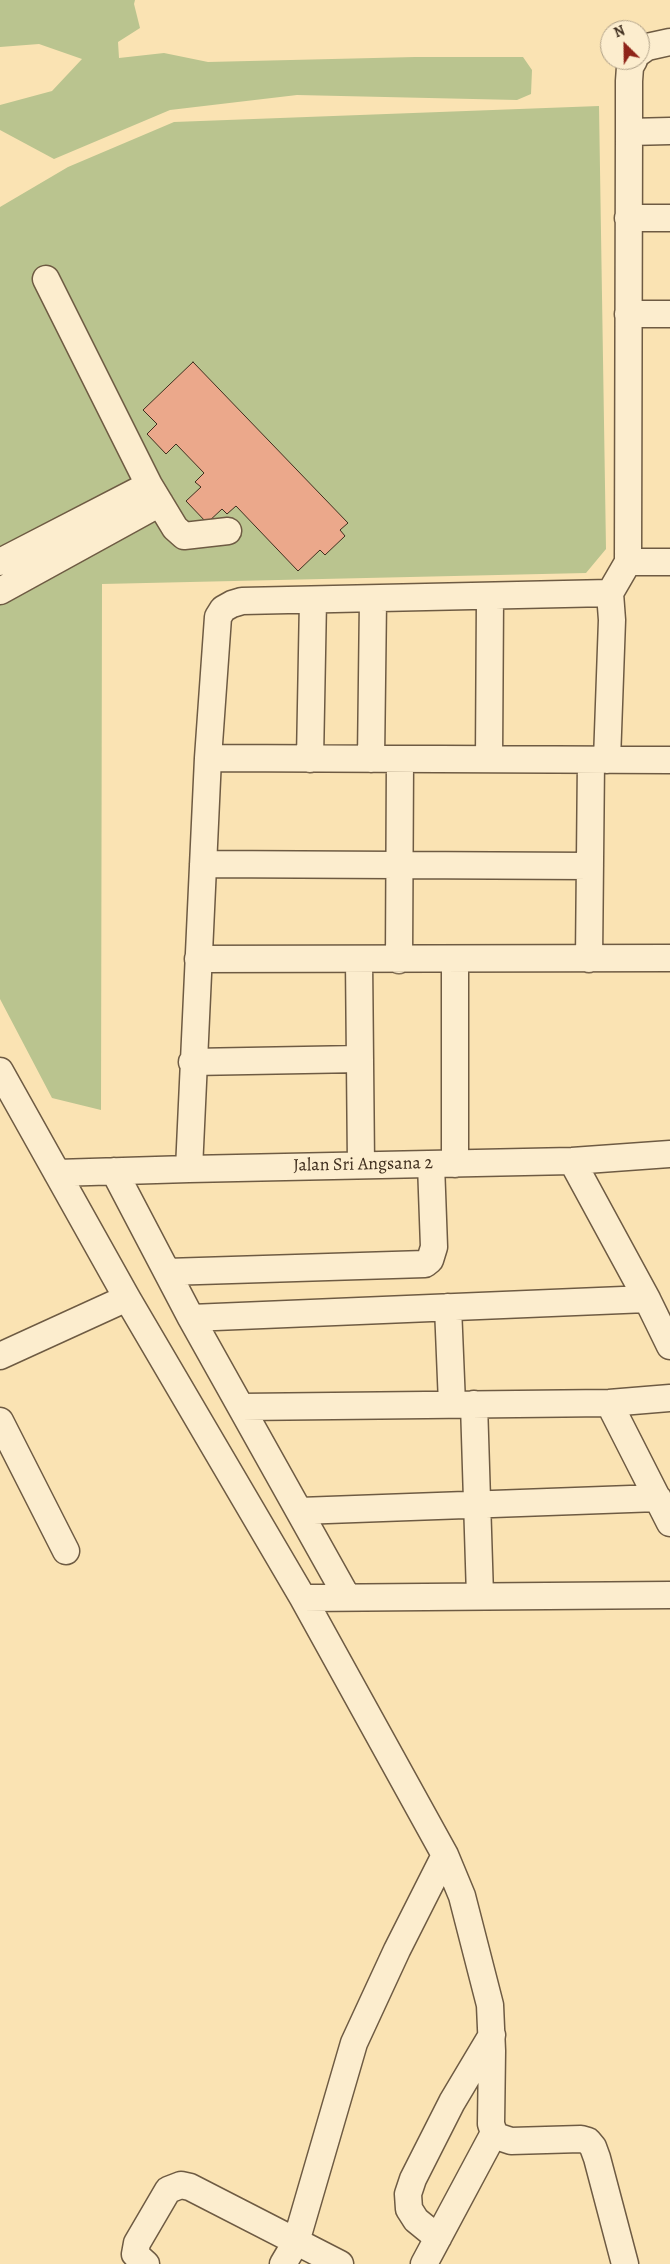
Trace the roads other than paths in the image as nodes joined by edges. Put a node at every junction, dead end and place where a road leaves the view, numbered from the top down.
1 (670, 42) edge
2 (650, 46) edge
3 (630, 70) edge
4 (670, 131) edge
5 (629, 132) junction
6 (628, 218) junction
7 (670, 218) edge
8 (46, 280) dead end
9 (628, 314) junction
10 (670, 314) edge
11 (154, 494) junction
12 (228, 531) dead end
13 (0, 562) edge
14 (628, 562) junction
15 (670, 562) edge
16 (0, 591) edge
17 (610, 593) junction
18 (490, 597) junction
19 (313, 600) junction
20 (372, 600) junction
21 (208, 758) junction
22 (310, 759) junction
23 (371, 759) junction
24 (400, 759) junction
25 (489, 759) junction
26 (599, 760) junction
27 (670, 760) edge
28 (203, 864) junction
29 (400, 865) junction
30 (590, 866) junction
31 (670, 958) edge
32 (198, 959) junction
33 (589, 959) junction
34 (359, 960) junction
35 (399, 960) junction
36 (455, 960) junction
37 (360, 1059) junction
38 (192, 1062) junction
39 (0, 1071) edge
40 (670, 1154) edge
41 (572, 1161) junction
42 (443, 1164) junction
43 (361, 1165) junction
44 (188, 1169) junction
45 (114, 1172) junction
46 (57, 1173) junction
47 (167, 1272) junction
48 (127, 1298) junction
49 (648, 1299) junction
50 (448, 1307) junction
51 (192, 1318) junction
52 (670, 1346) edge
53 (0, 1356) edge
54 (670, 1398) edge
55 (609, 1403) junction
56 (463, 1404) junction
57 (242, 1407) junction
58 (0, 1421) edge
59 (658, 1498) junction
60 (477, 1504) junction
61 (300, 1511) junction
62 (670, 1524) edge
63 (66, 1552) dead end
64 (670, 1595) edge
65 (480, 1596) junction
66 (347, 1597) junction
67 (303, 1598) junction
68 (445, 1856) junction
69 (492, 2034) junction
70 (494, 2133) junction
71 (438, 2238) junction
72 (290, 2253) edge
73 (146, 2264) edge
74 (340, 2264) edge
75 (424, 2264) edge
76 (625, 2264) edge

1 - 2 street
3 - 5 street
4 - 5 street
5 - 6 street
6 - 7 street
6 - 9 street
8 - 11 street
9 - 10 street
9 - 14 street
11 - 12 street
11 - 13 street
11 - 16 street
14 - 15 street
14 - 17 street
17 - 18 street
17 - 26 street
18 - 20 street
18 - 25 street
19 - 20 street
19 - 21 street
19 - 22 street
20 - 23 street
21 - 22 street
21 - 28 street
22 - 23 street
23 - 24 street
24 - 25 street
24 - 29 street
25 - 26 street
26 - 27 street
26 - 30 street
28 - 29 street
28 - 32 street
29 - 30 street
29 - 35 street
30 - 33 street
31 - 33 street
32 - 34 street
32 - 38 street
33 - 36 street
34 - 35 street
34 - 37 street
35 - 36 street
36 - 42 street
37 - 38 street
37 - 43 street
38 - 44 street
39 - 46 street
40 - 41 street, Jalan Sri Angsana 2
41 - 42 street, Jalan Sri Angsana 2
41 - 49 street
42 - 43 street, Jalan Sri Angsana 2
42 - 47 street
43 - 44 street, Jalan Sri Angsana 2
44 - 45 street, Jalan Sri Angsana 2
45 - 46 street, Jalan Sri Angsana 2
45 - 47 street
46 - 48 street
47 - 51 street
48 - 53 street
48 - 67 street
49 - 50 street
49 - 52 street
50 - 51 street
50 - 56 street
51 - 57 street
54 - 55 street
55 - 56 street
55 - 59 street
56 - 57 street
56 - 60 street
57 - 61 street
58 - 63 street
59 - 60 street
59 - 62 street
60 - 61 street
60 - 65 street
61 - 66 street
64 - 65 street
65 - 66 street
66 - 67 street
67 - 68 street
68 - 69 street
68 - 72 street
69 - 70 street
69 - 71 street
70 - 71 street
70 - 76 street
71 - 75 street
72 - 73 street
72 - 74 street

